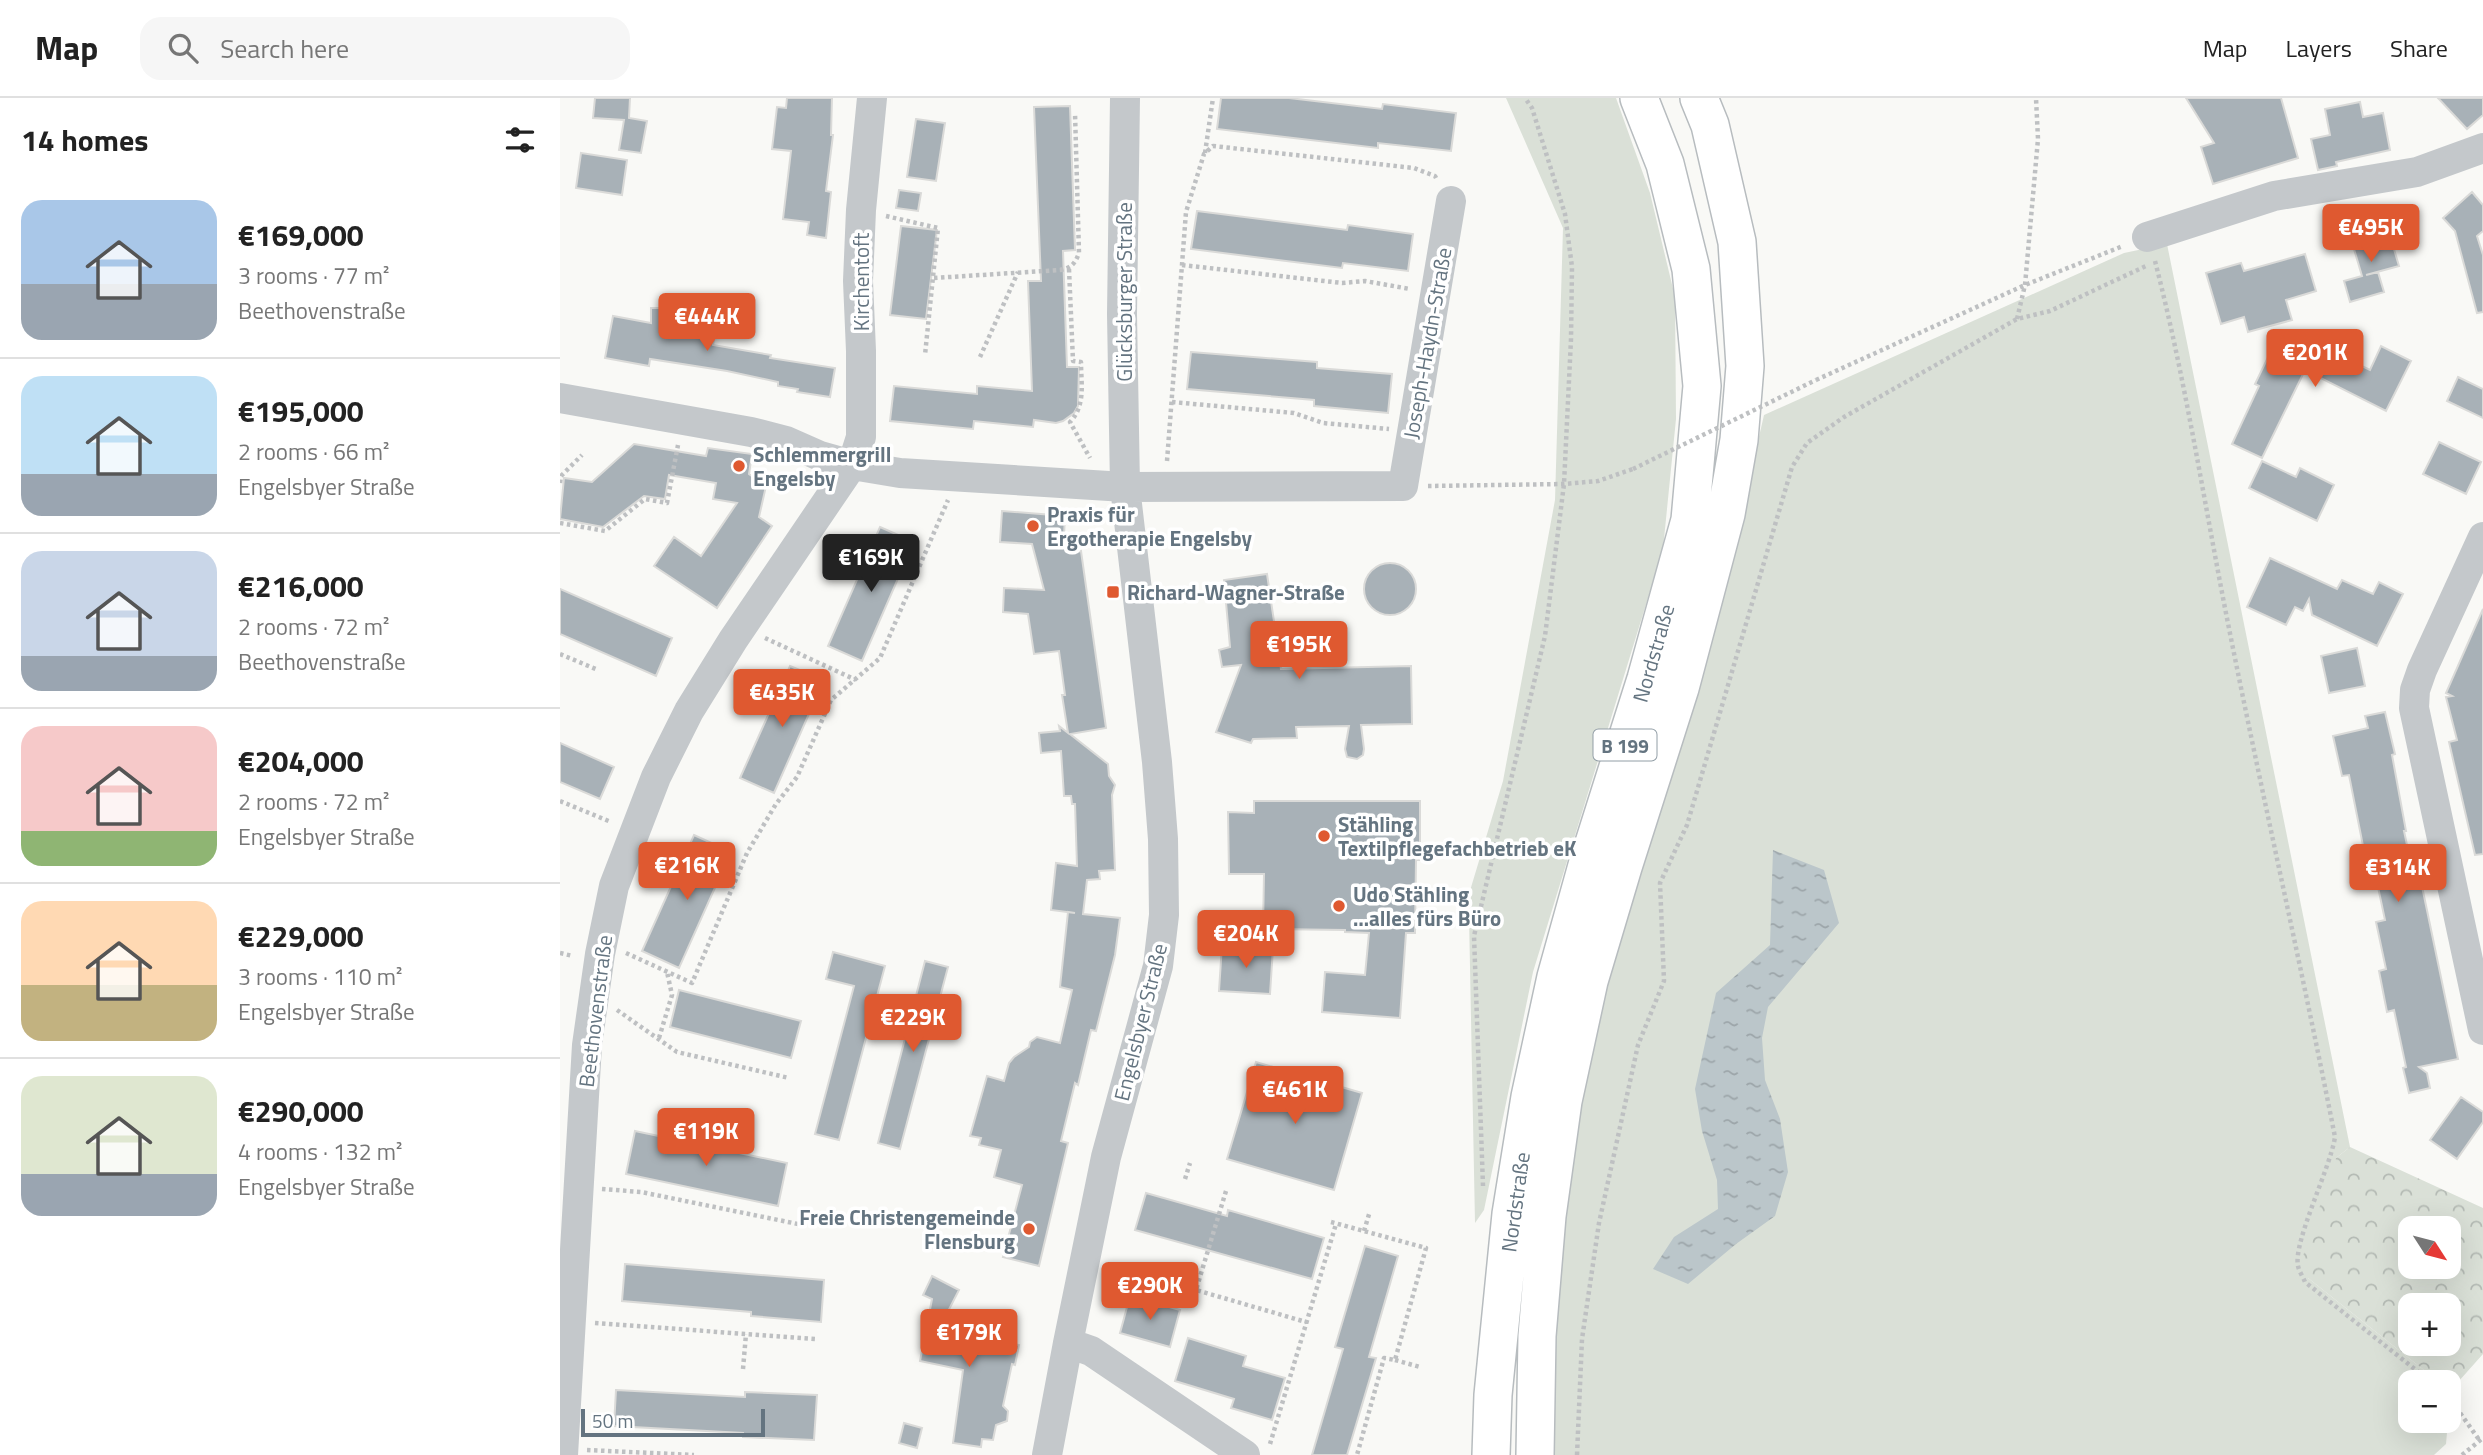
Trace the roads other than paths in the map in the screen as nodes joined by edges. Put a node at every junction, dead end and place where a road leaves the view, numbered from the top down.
1 (872, 98) edge
2 (1125, 98) edge
3 (1639, 98) edge
4 (1699, 98) edge
5 (2478, 155) edge
6 (1451, 201) road end
7 (2151, 249) road end
8 (560, 398) edge
9 (852, 465) junction
10 (1125, 487) junction
11 (2483, 537) edge
12 (2483, 1030) edge
13 (1068, 1343) junction
14 (563, 1452) edge
15 (1047, 1455) edge
16 (1245, 1455) edge
17 (1491, 1455) edge
18 (1535, 1455) edge

1 - 9 street, Kirchentoft
2 - 10 street, Glücksburger Straße
3 - 17 main road, Nordstraße / B 199
4 - 18 main road, Nordstraße / B 199
5 - 7 street
6 - 10 street, Joseph-Haydn-Straße
8 - 9 street
9 - 10 street
9 - 14 street, Beethovenstraße
10 - 13 street, Engelsbyer Straße
11 - 12 street
13 - 15 street, Engelsbyer Straße
13 - 16 street

